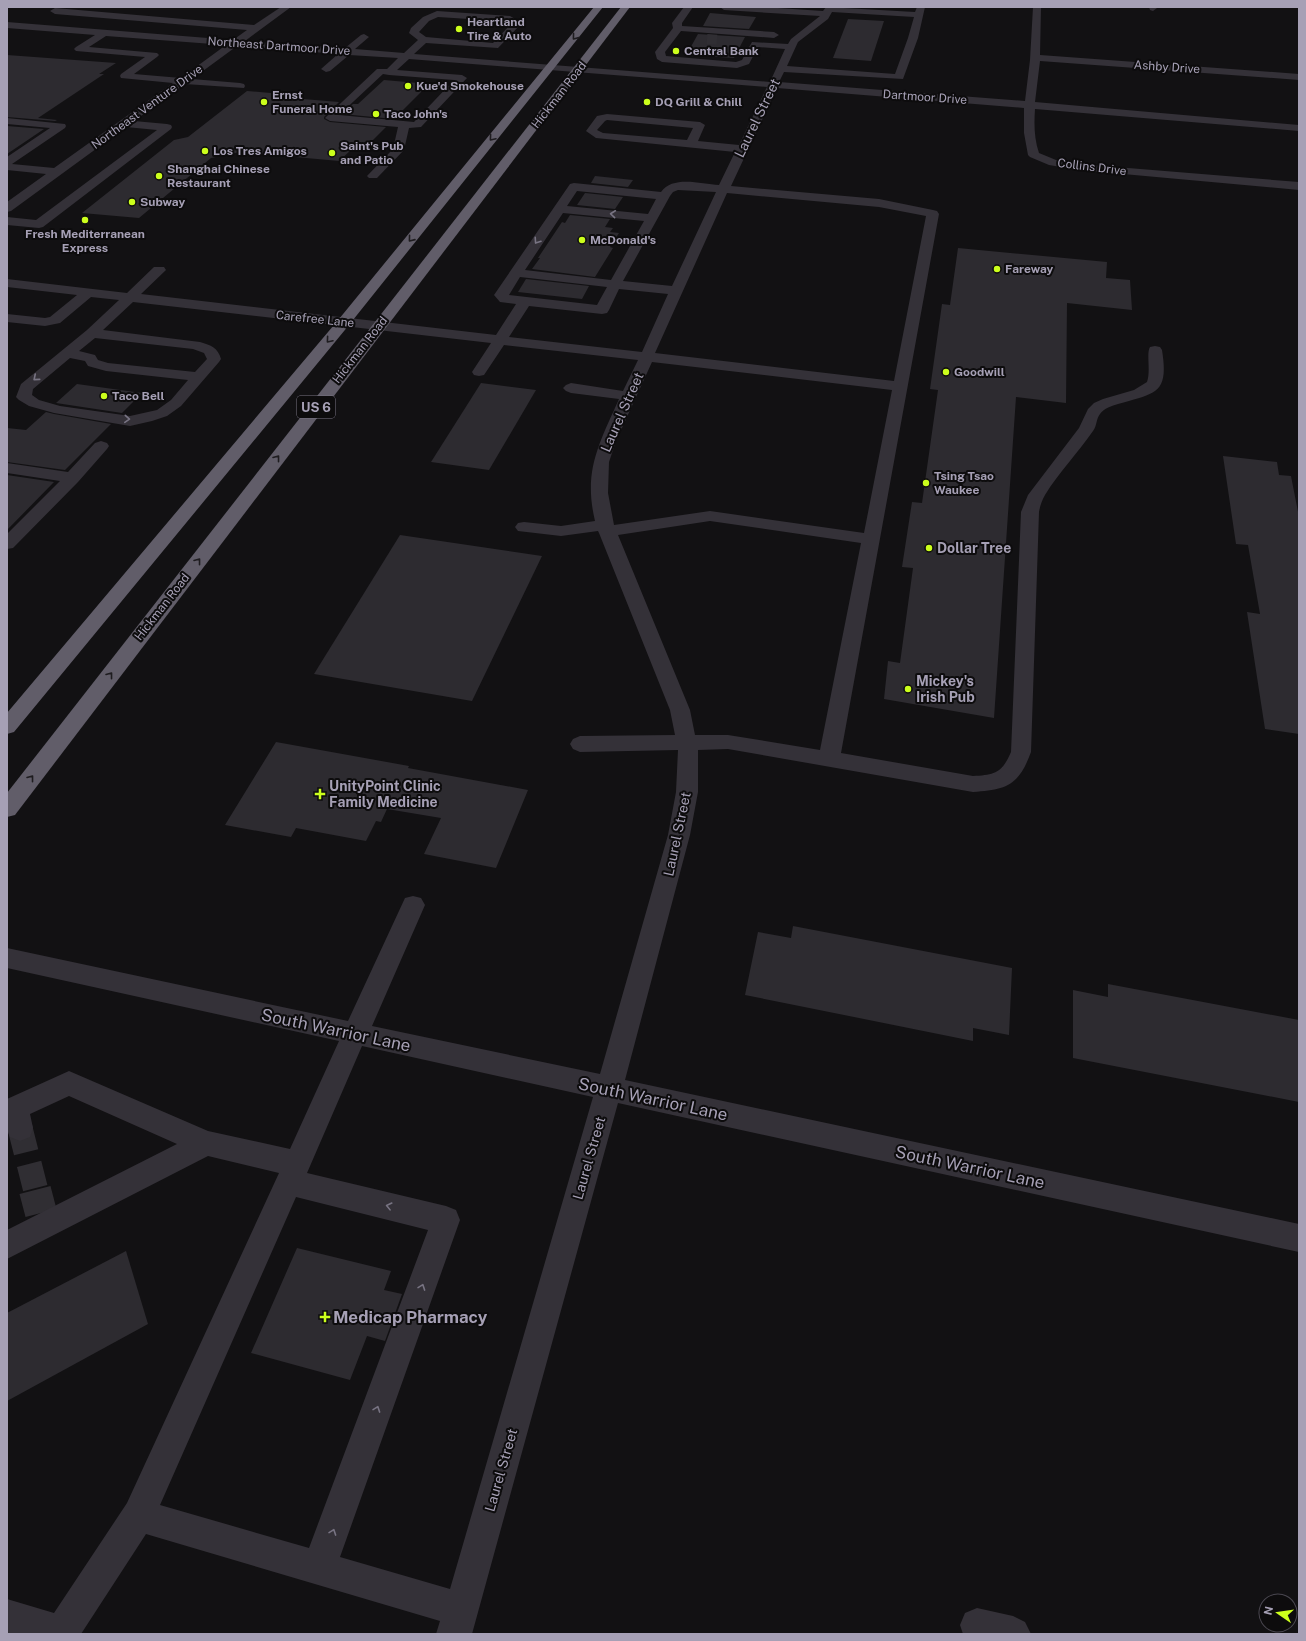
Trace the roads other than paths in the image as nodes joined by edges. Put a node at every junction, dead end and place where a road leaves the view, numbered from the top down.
1 (138, 7) edge
2 (287, 7) edge
3 (599, 7) edge
4 (626, 7) edge
5 (689, 7) edge
6 (724, 7) edge
7 (1037, 7) edge
8 (779, 9) edge
9 (55, 10) dead end
10 (828, 10) edge
11 (920, 11) edge
12 (125, 16) junction
13 (7, 25) edge
14 (256, 28) junction
15 (104, 32) junction
16 (675, 32) junction
17 (762, 34) junction
18 (364, 37) dead end
19 (691, 38) junction
20 (707, 39) tunnel mouth
21 (424, 40) junction
22 (721, 40) tunnel mouth
23 (741, 41) junction
24 (235, 43) junction
25 (795, 43) junction
26 (755, 44) junction
27 (348, 51) junction
28 (407, 56) junction
29 (1035, 58) junction
30 (550, 68) junction
31 (326, 69) dead end
32 (578, 70) junction
33 (389, 72) junction
34 (776, 77) junction
35 (1299, 77) edge
36 (182, 81) junction
37 (240, 86) dead end
38 (1030, 105) junction
39 (7, 121) edge
40 (124, 124) junction
41 (404, 124) junction
42 (1299, 128) edge
43 (30, 136) dead end
44 (45, 137) junction
45 (691, 144) junction
46 (742, 149) junction
47 (7, 150) edge
48 (24, 151) junction
49 (7, 162) edge
50 (7, 167) edge
51 (57, 172) junction
52 (373, 176) dead end
53 (1299, 186) edge
54 (724, 188) junction
55 (664, 196) junction
56 (7, 208) edge
57 (559, 209) junction
58 (652, 218) junction
59 (7, 221) edge
60 (158, 270) dead end
61 (516, 273) junction
62 (7, 283) edge
63 (616, 284) junction
64 (676, 291) junction
65 (89, 292) junction
66 (129, 297) junction
67 (525, 301) junction
68 (7, 318) edge
69 (344, 322) junction
70 (379, 325) junction
71 (92, 333) junction
72 (500, 340) junction
73 (1155, 350) dead end
74 (66, 353) junction
75 (646, 356) junction
76 (479, 372) dead end
77 (199, 377) junction
78 (900, 386) junction
79 (571, 388) dead end
80 (628, 396) junction
81 (102, 446) dead end
82 (7, 468) edge
83 (72, 478) junction
84 (524, 527) dead end
85 (606, 528) junction
86 (13, 530) edge
87 (871, 539) junction
88 (7, 544) edge
89 (7, 727) edge
90 (687, 742) junction
91 (580, 744) dead end
92 (829, 759) junction
93 (7, 808) edge
94 (413, 905) dead end
95 (7, 958) edge
96 (356, 1034) junction
97 (609, 1089) junction
98 (14, 1116) edge
99 (206, 1143) junction
100 (293, 1173) junction
101 (1299, 1238) edge
102 (7, 1245) edge
103 (139, 1514) junction
104 (319, 1568) junction
105 (7, 1616) edge
106 (457, 1622) edge
107 (976, 1625) dead end
108 (1013, 1634) edge

1 - 12 street
2 - 14 street, Northeast Venture Drive
3 -> 30 highway, Hickman Road / US 6
4 - 32 highway, Hickman Road / US 6
5 - 16 street
6 - 8 street
7 - 29 street, Collins Drive
8 - 10 street
8 - 17 street
9 - 12 street
10 - 11 street
10 - 25 street, Laurel Street
11 - 34 street
12 - 14 street
12 - 15 street
13 - 15 street, Northeast Dartmoor Drive
14 - 24 street, Northeast Venture Drive
15 - 24 street, Northeast Dartmoor Drive
15 - 36 street
16 - 17 street
16 - 19 street
16 - 26 street
17 - 25 street
18 - 27 street
19 - 20 street
19 - 23 street
21 - 21 street
21 - 28 street
22 - 23 street
23 - 26 street
24 - 27 street, Northeast Dartmoor Drive
24 - 36 street, Northeast Venture Drive
25 - 26 street
25 - 34 street, Laurel Street
27 - 28 street, Northeast Dartmoor Drive
27 - 31 street
28 - 30 street, Northeast Dartmoor Drive
28 - 33 street
29 - 35 street, Ashby Drive
29 - 38 street, Collins Drive
30 - 32 street, Dartmoor Drive
30 -> 69 highway, Hickman Road / US 6
32 - 34 street, Dartmoor Drive
32 - 70 highway, Hickman Road / US 6
33 - 41 street
33 - 41 street
34 - 38 street, Dartmoor Drive
34 - 46 street, Laurel Street
36 - 37 street
36 - 40 street, Northeast Venture Drive
38 - 42 street, Dartmoor Drive
38 - 53 street, Collins Drive
39 - 44 street
40 - 51 street, Northeast Venture Drive
40 - 59 street
41 - 52 street
43 - 44 street
44 - 48 street
45 - 45 street
45 - 46 street
46 - 54 street, Laurel Street
47 - 48 street
48 - 49 street
50 - 51 street
51 - 56 street, Northeast Venture Drive
54 - 55 street
54 - 64 street, Laurel Street
54 - 78 street
55 - 57 street
55 - 58 street
58 -> 57 street
57 -> 61 street
58 - 63 street
60 - 66 street
61 - 63 street
61 - 67 street
62 - 65 street, Carefree Lane
63 - 64 street
63 - 67 street
64 - 75 street, Laurel Street
65 - 66 street, Carefree Lane
65 - 68 street
66 - 69 street, Carefree Lane
66 - 71 street
67 - 72 street
69 - 70 street, Carefree Lane
69 -> 89 highway, Hickman Road / US 6
70 - 72 street, Carefree Lane
93 -> 70 highway, Hickman Road / US 6
71 - 74 street
71 - 77 street
72 - 75 street, Carefree Lane
72 - 76 street
73 - 92 street
74 - 77 street
74 -> 77 street
75 - 78 street, Carefree Lane
75 - 80 street, Laurel Street
78 - 87 street
79 - 80 street
80 - 85 street, Laurel Street
81 - 83 street
82 - 83 street
83 - 86 street
84 - 85 street
85 - 87 street
85 - 90 street, Laurel Street
86 - 88 street
87 - 92 street
90 - 91 street
90 - 92 street
90 - 97 street, Laurel Street
94 - 96 street
95 - 96 street, South Warrior Lane
96 - 97 street, South Warrior Lane
96 - 100 street
97 - 101 street, South Warrior Lane
97 - 106 street, Laurel Street
98 - 99 street
99 - 100 street
99 - 102 street
100 - 103 street
104 -> 100 street
103 - 104 street
103 - 105 street
104 - 106 street
107 - 108 street

